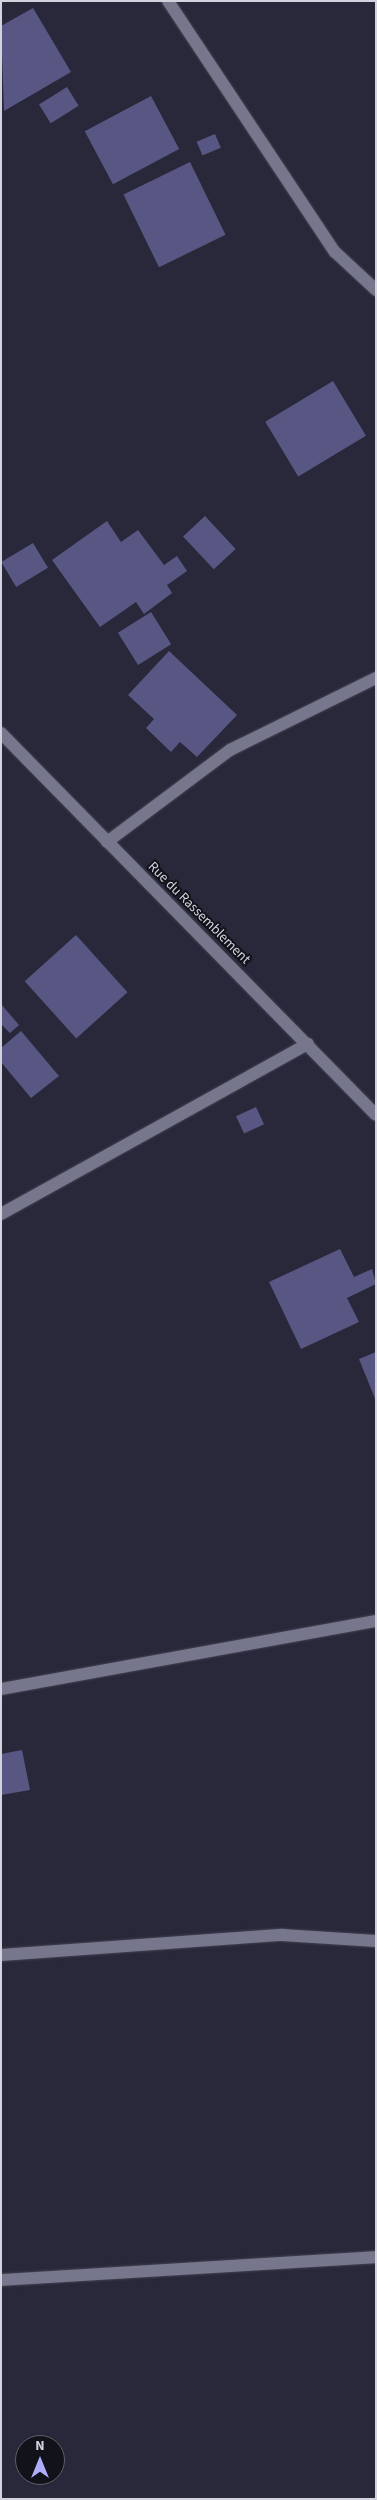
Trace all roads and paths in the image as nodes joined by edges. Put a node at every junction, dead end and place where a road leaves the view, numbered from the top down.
1 (168, 1) edge
2 (376, 290) edge
3 (376, 678) edge
4 (1, 733) edge
5 (107, 842) junction
6 (308, 1044) junction
7 (376, 1115) edge
8 (1, 1214) edge
9 (376, 1621) edge
10 (1, 1689) edge
11 (376, 1941) edge
12 (1, 1955) edge
13 (376, 2257) edge
14 (1, 2280) edge

1 - 2 street
3 - 5 street
4 - 5 street, Rue du Rassemblement
5 - 6 street, Rue du Rassemblement
6 - 7 street, Rue du Rassemblement
6 - 8 street
9 - 10 street
11 - 12 street
13 - 14 street

